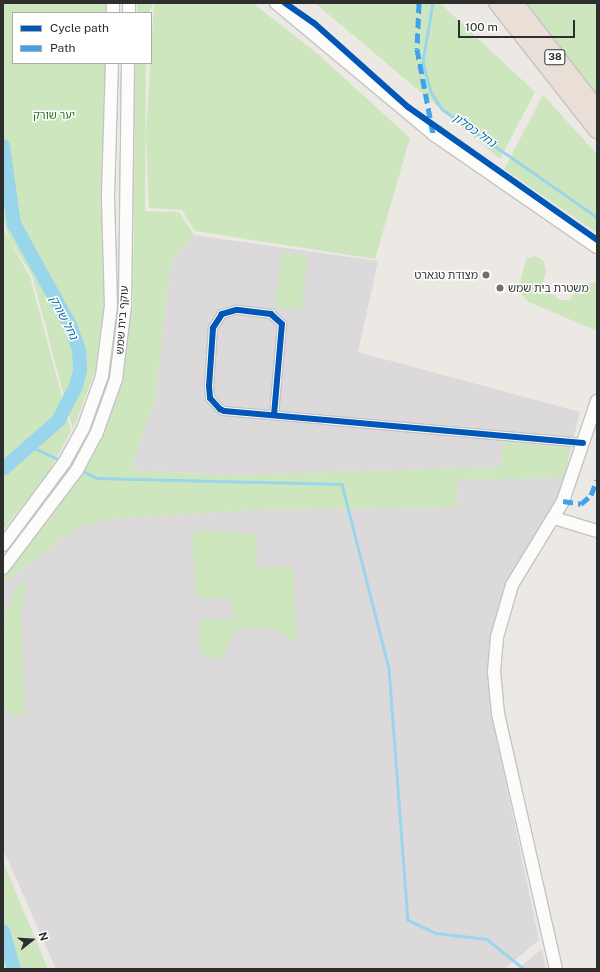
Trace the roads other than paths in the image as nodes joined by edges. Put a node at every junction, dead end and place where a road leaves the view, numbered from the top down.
1 (276, 3) edge
2 (498, 3) edge
3 (515, 3) edge
4 (112, 64) edge
5 (128, 64) edge
6 (597, 109) edge
7 (597, 130) edge
8 (597, 247) edge
9 (597, 401) edge
10 (274, 415) junction
11 (583, 443) junction
12 (554, 518) junction
13 (597, 531) edge
14 (3, 545) edge
15 (3, 568) edge
16 (556, 969) edge

1 - 8 main road
2 - 7 highway, 38
3 - 6 highway, 38
4 - 14 main road, עוקף בית שמש
5 - 15 main road, עוקף בית שמש
9 - 11 main road
10 - 10 street
10 - 11 street
11 - 12 main road
12 - 13 main road
12 - 16 main road

